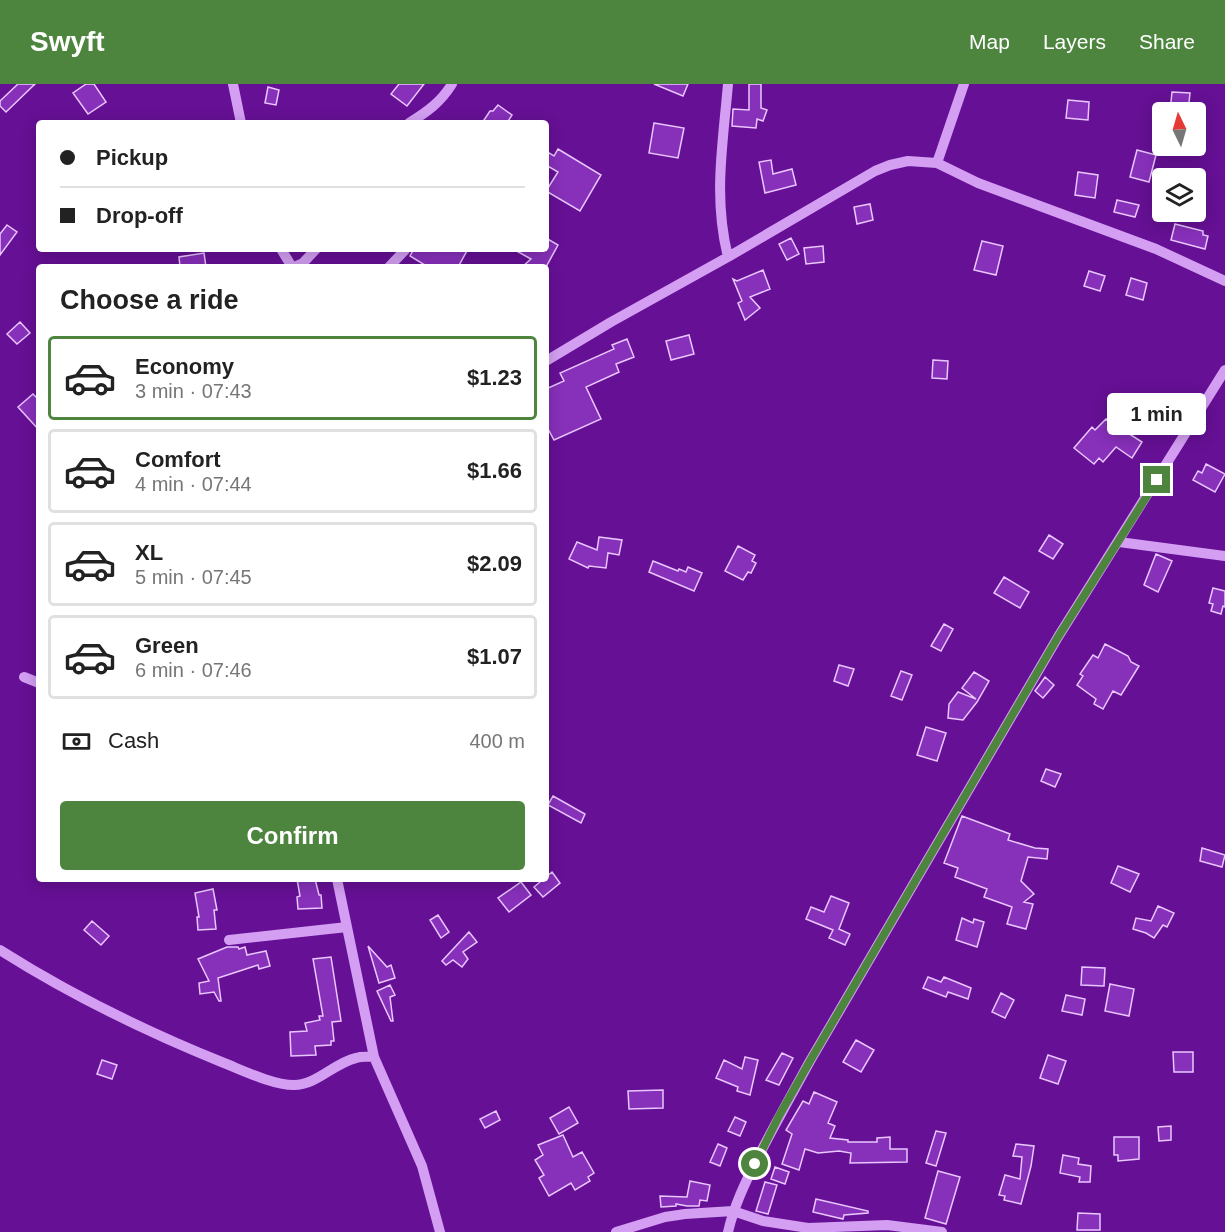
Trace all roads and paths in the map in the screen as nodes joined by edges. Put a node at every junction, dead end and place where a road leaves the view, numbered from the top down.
1 (233, 84) edge
2 (452, 84) edge
3 (728, 84) edge
4 (964, 84) edge
5 (240, 120) edge
6 (414, 120) edge
7 (937, 163) junction
8 (313, 252) edge
9 (403, 252) edge
10 (728, 257) junction
11 (300, 264) edge
12 (392, 264) edge
13 (1225, 281) edge
14 (549, 359) edge
15 (1225, 370) edge
16 (1119, 542) junction
17 (1225, 556) edge
18 (24, 677) dead end
19 (36, 682) edge
20 (337, 882) edge
21 (347, 927) junction
22 (229, 940) dead end
23 (0, 951) edge
24 (374, 1057) junction
25 (733, 1211) junction
26 (440, 1232) edge
27 (616, 1232) edge
28 (728, 1232) edge
29 (942, 1232) edge

1 - 5 street
2 - 6 street
3 - 10 street
4 - 7 street
7 - 10 street
7 - 13 street
8 - 11 street
9 - 12 street
10 - 14 street
15 - 16 street
16 - 17 street
16 - 25 street
18 - 19 street
20 - 21 street
21 - 22 street
21 - 24 street
23 - 24 street
24 - 26 street
25 - 27 street
25 - 28 street
25 - 29 street

